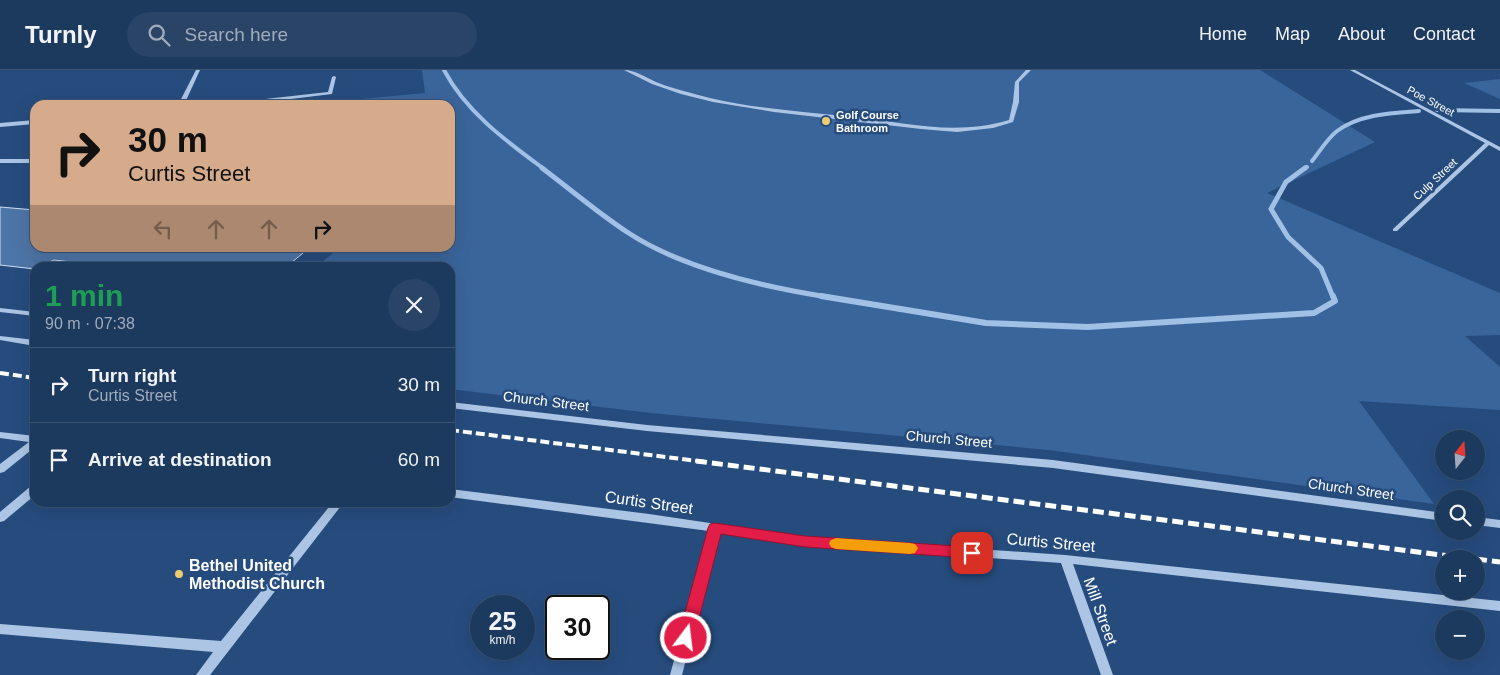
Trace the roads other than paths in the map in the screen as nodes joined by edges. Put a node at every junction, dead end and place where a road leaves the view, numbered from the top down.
1 (198, 70) edge
2 (626, 70) edge
3 (1029, 70) edge
4 (1352, 70) edge
5 (334, 77) dead end
6 (330, 93) joint
7 (183, 100) edge
8 (271, 100) edge
9 (30, 122) edge
10 (0, 125) edge
11 (1488, 143) junction
12 (1500, 149) edge
13 (0, 161) edge
14 (30, 161) edge
15 (1395, 230) dead end
16 (0, 310) edge
17 (30, 313) edge
18 (0, 338) edge
19 (30, 343) edge
20 (455, 406) edge
21 (0, 435) edge
22 (30, 440) edge
23 (30, 445) edge
24 (0, 469) edge
25 (30, 493) edge
26 (455, 494) edge
27 (335, 507) edge
28 (1435, 516) edge
29 (0, 518) edge
30 (1485, 523) edge
31 (1500, 524) edge
32 (715, 528) junction
33 (1064, 559) junction
34 (1500, 606) edge
35 (0, 629) edge
36 (224, 647) junction
37 (202, 675) edge
38 (676, 675) edge
39 (1107, 675) edge

1 - 7 street
2 - 3 street
4 - 11 street, Poe Street
5 - 6 street
6 - 8 street
9 - 10 street
11 - 12 street, Poe Street
11 - 15 street, Culp Street
13 - 14 street
16 - 17 street
18 - 19 street
20 - 28 street, Church Street
21 - 22 street
23 - 24 street
25 - 29 street
26 - 32 street, Curtis Street
27 - 36 street
30 - 31 street
32 - 33 street, Curtis Street
32 - 38 street
33 - 34 street, Curtis Street
33 - 39 street, Mill Street
35 - 36 street
36 - 37 street

